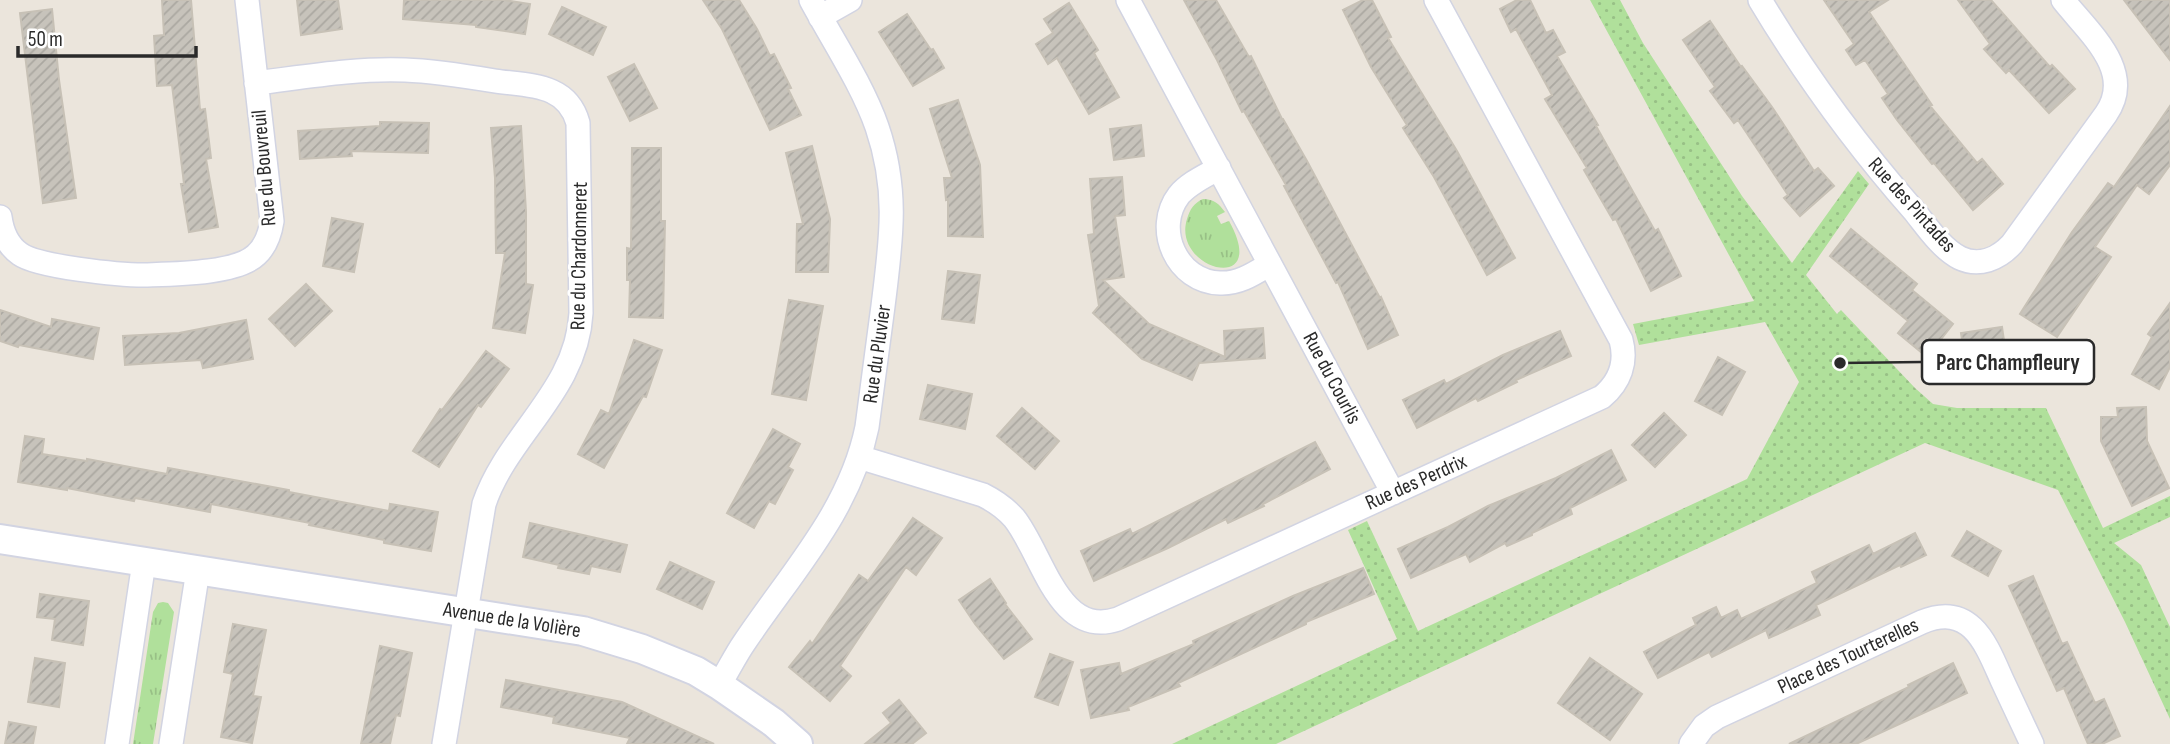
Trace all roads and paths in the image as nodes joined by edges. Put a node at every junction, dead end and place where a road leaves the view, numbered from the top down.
1 (247, 0) edge
2 (850, 0) edge
3 (1128, 0) edge
4 (1436, 0) edge
5 (1760, 0) edge
6 (2063, 0) edge
7 (816, 9) edge
8 (256, 83) junction
9 (1219, 168) junction
10 (0, 217) edge
11 (1270, 264) junction
12 (859, 457) junction
13 (1393, 493) junction
14 (0, 539) edge
15 (144, 562) junction
16 (198, 570) junction
17 (466, 611) junction
18 (719, 685) junction
19 (117, 744) edge
20 (171, 744) edge
21 (444, 744) edge
22 (798, 744) edge
23 (1691, 744) edge
24 (2032, 744) edge

1 - 8 street, Rue du Bouvreuil
2 - 7 street
3 - 9 street, Rue du Courlis
4 - 13 street, Rue des Perdrix
5 - 6 street, Rue des Pintades
7 - 12 street, Rue du Pluvier
8 - 10 street, Rue du Bouvreuil
8 - 17 street, Rue du Chardonneret
9 - 11 street, Rue du Courlis
9 - 11 street
11 - 13 street, Rue du Courlis
12 - 13 street, Rue des Perdrix
12 - 18 street, Rue du Pluvier
14 - 15 street, Avenue de la Volière
15 - 16 street, Avenue de la Volière
15 - 19 street
16 - 17 street, Avenue de la Volière
16 - 20 street
17 - 18 street, Avenue de la Volière
17 - 21 street, Rue du Chardonneret
18 - 22 street, Avenue de la Volière
23 - 24 street, Place des Tourterelles

